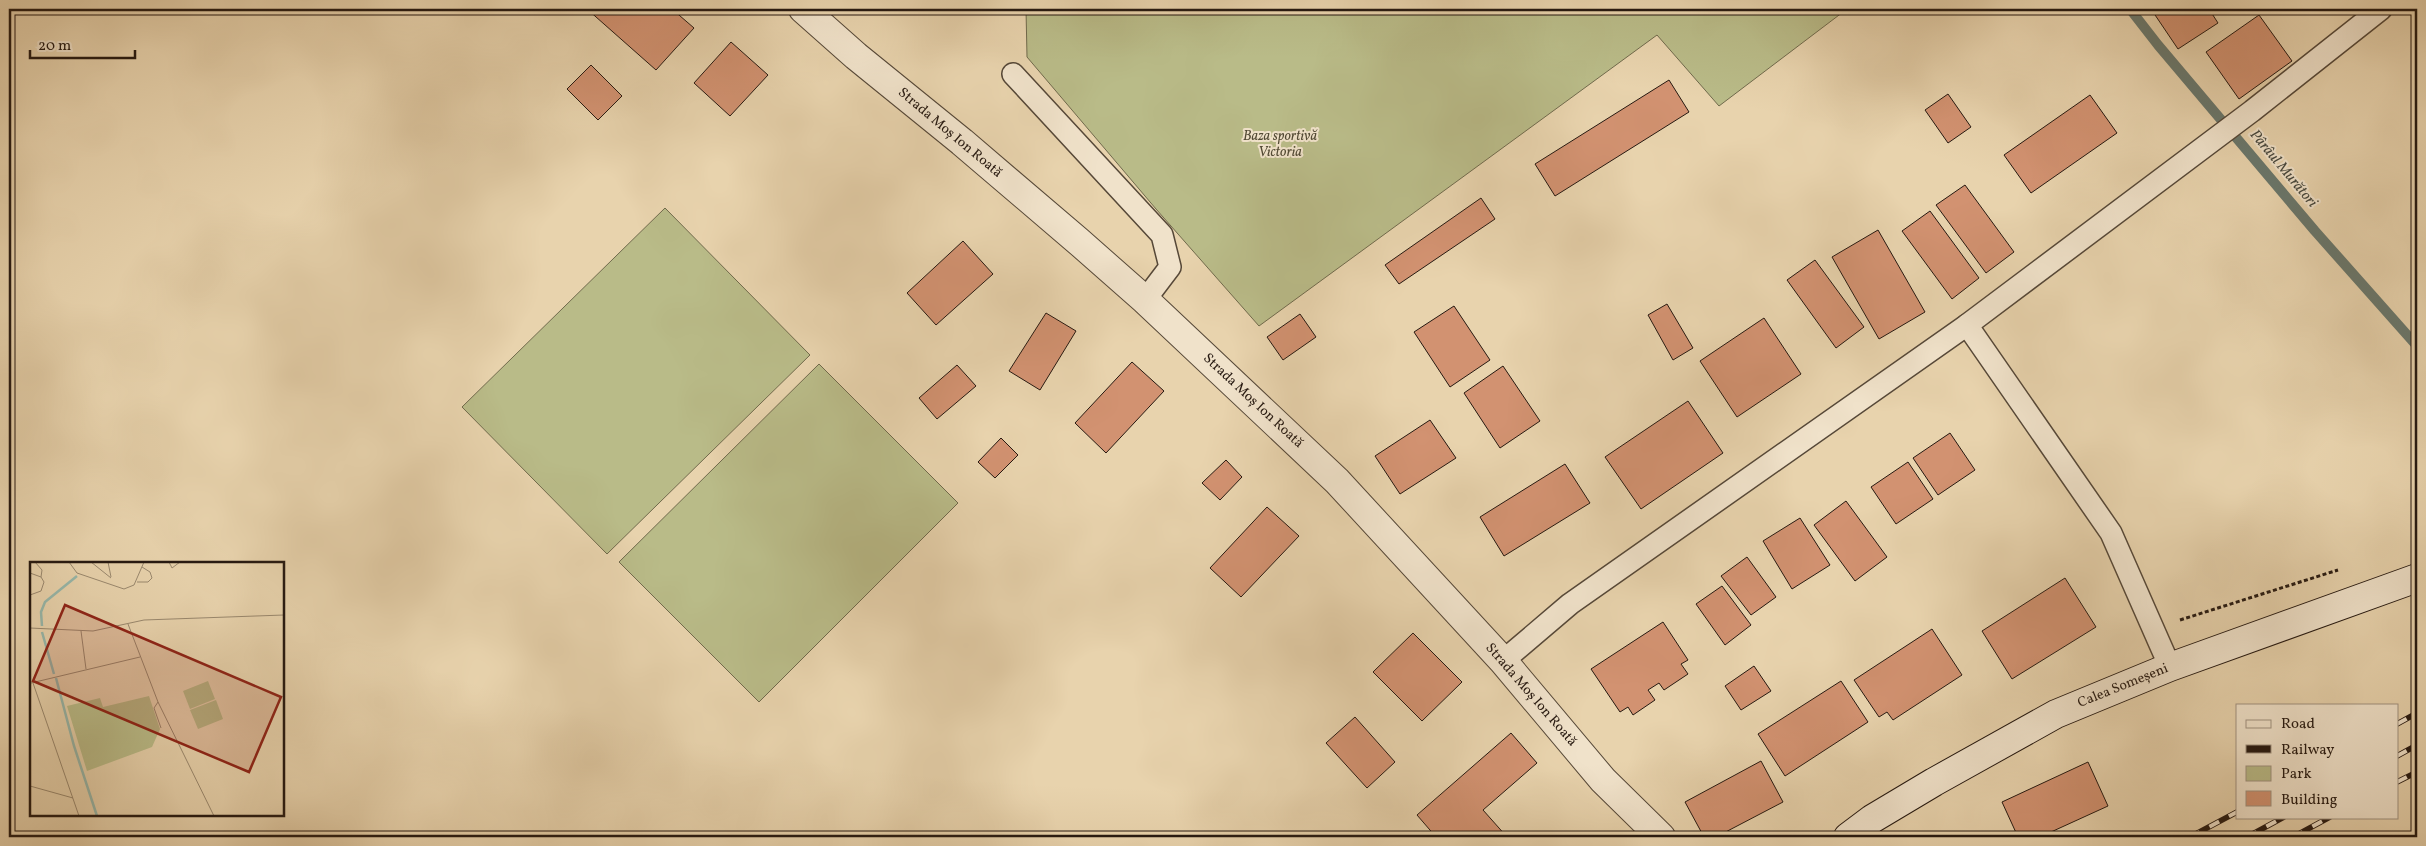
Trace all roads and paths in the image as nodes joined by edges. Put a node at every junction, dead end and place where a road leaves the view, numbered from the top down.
1 (803, 9) edge
2 (2381, 9) edge
3 (1013, 74) dead end
4 (1145, 300) junction
5 (1967, 325) junction
6 (2344, 568) dead end
7 (2417, 578) edge
8 (2153, 628) junction
9 (1503, 661) junction
10 (2170, 667) junction
11 (1661, 837) edge
12 (1848, 837) edge

1 - 4 street, Strada Moș Ion Roată
2 - 5 lane
3 - 4 lane
4 - 9 street, Strada Moș Ion Roată
5 - 8 lane
5 - 9 lane
6 - 8 path
7 - 10 street, Calea Someșeni
8 - 10 lane
9 - 11 street, Strada Moș Ion Roată
10 - 12 street, Calea Someșeni

